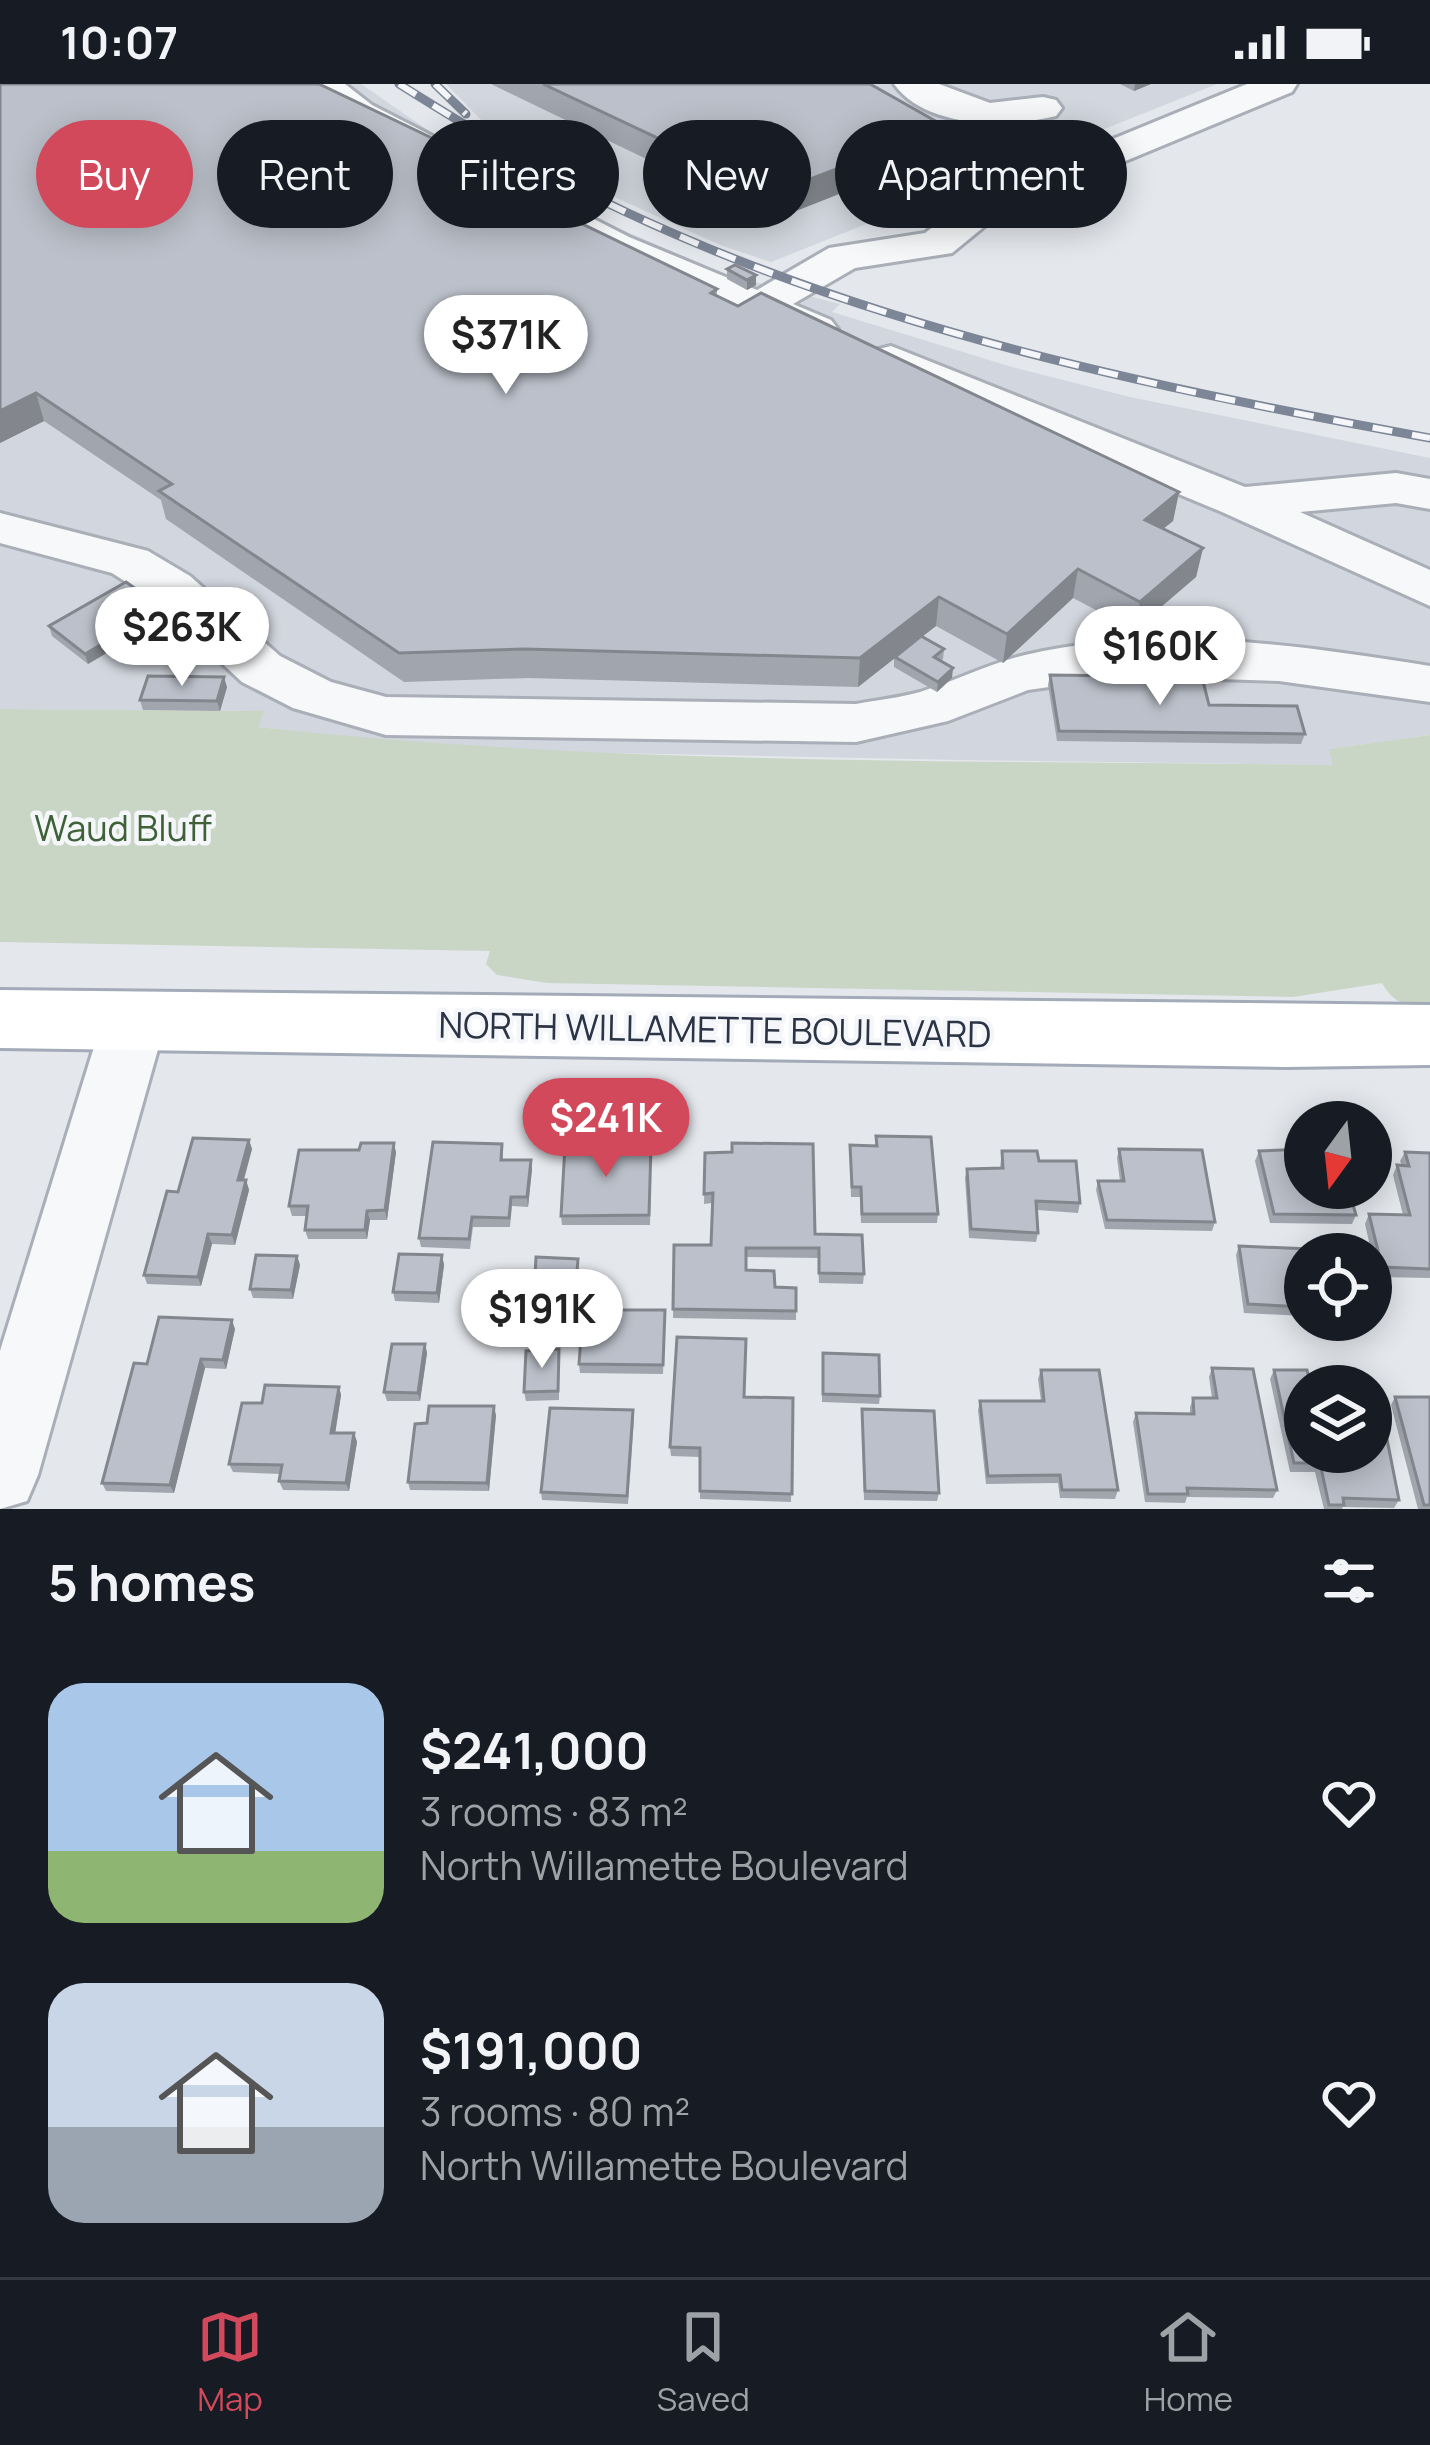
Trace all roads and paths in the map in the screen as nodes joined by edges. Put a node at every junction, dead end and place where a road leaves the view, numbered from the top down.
1 (322, 84) edge
2 (912, 84) edge
3 (1279, 84) edge
4 (1031, 96) edge
5 (1072, 120) edge
6 (1127, 149) edge
7 (957, 228) edge
8 (760, 306) junction
9 (1430, 494) edge
10 (1239, 502) junction
11 (0, 528) edge
12 (1430, 590) edge
13 (1430, 684) edge
14 (0, 1019) edge
15 (134, 1022) junction
16 (1430, 1034) edge
17 (0, 1475) edge

1 - 8 street
2 - 4 street
3 - 6 street
4 - 5 street
7 - 8 street
8 - 10 street
9 - 10 street
10 - 12 street
11 - 13 street
14 - 15 main road, NORTH WILLAMETTE BOULEVARD
15 - 16 main road, NORTH WILLAMETTE BOULEVARD
15 - 17 street

